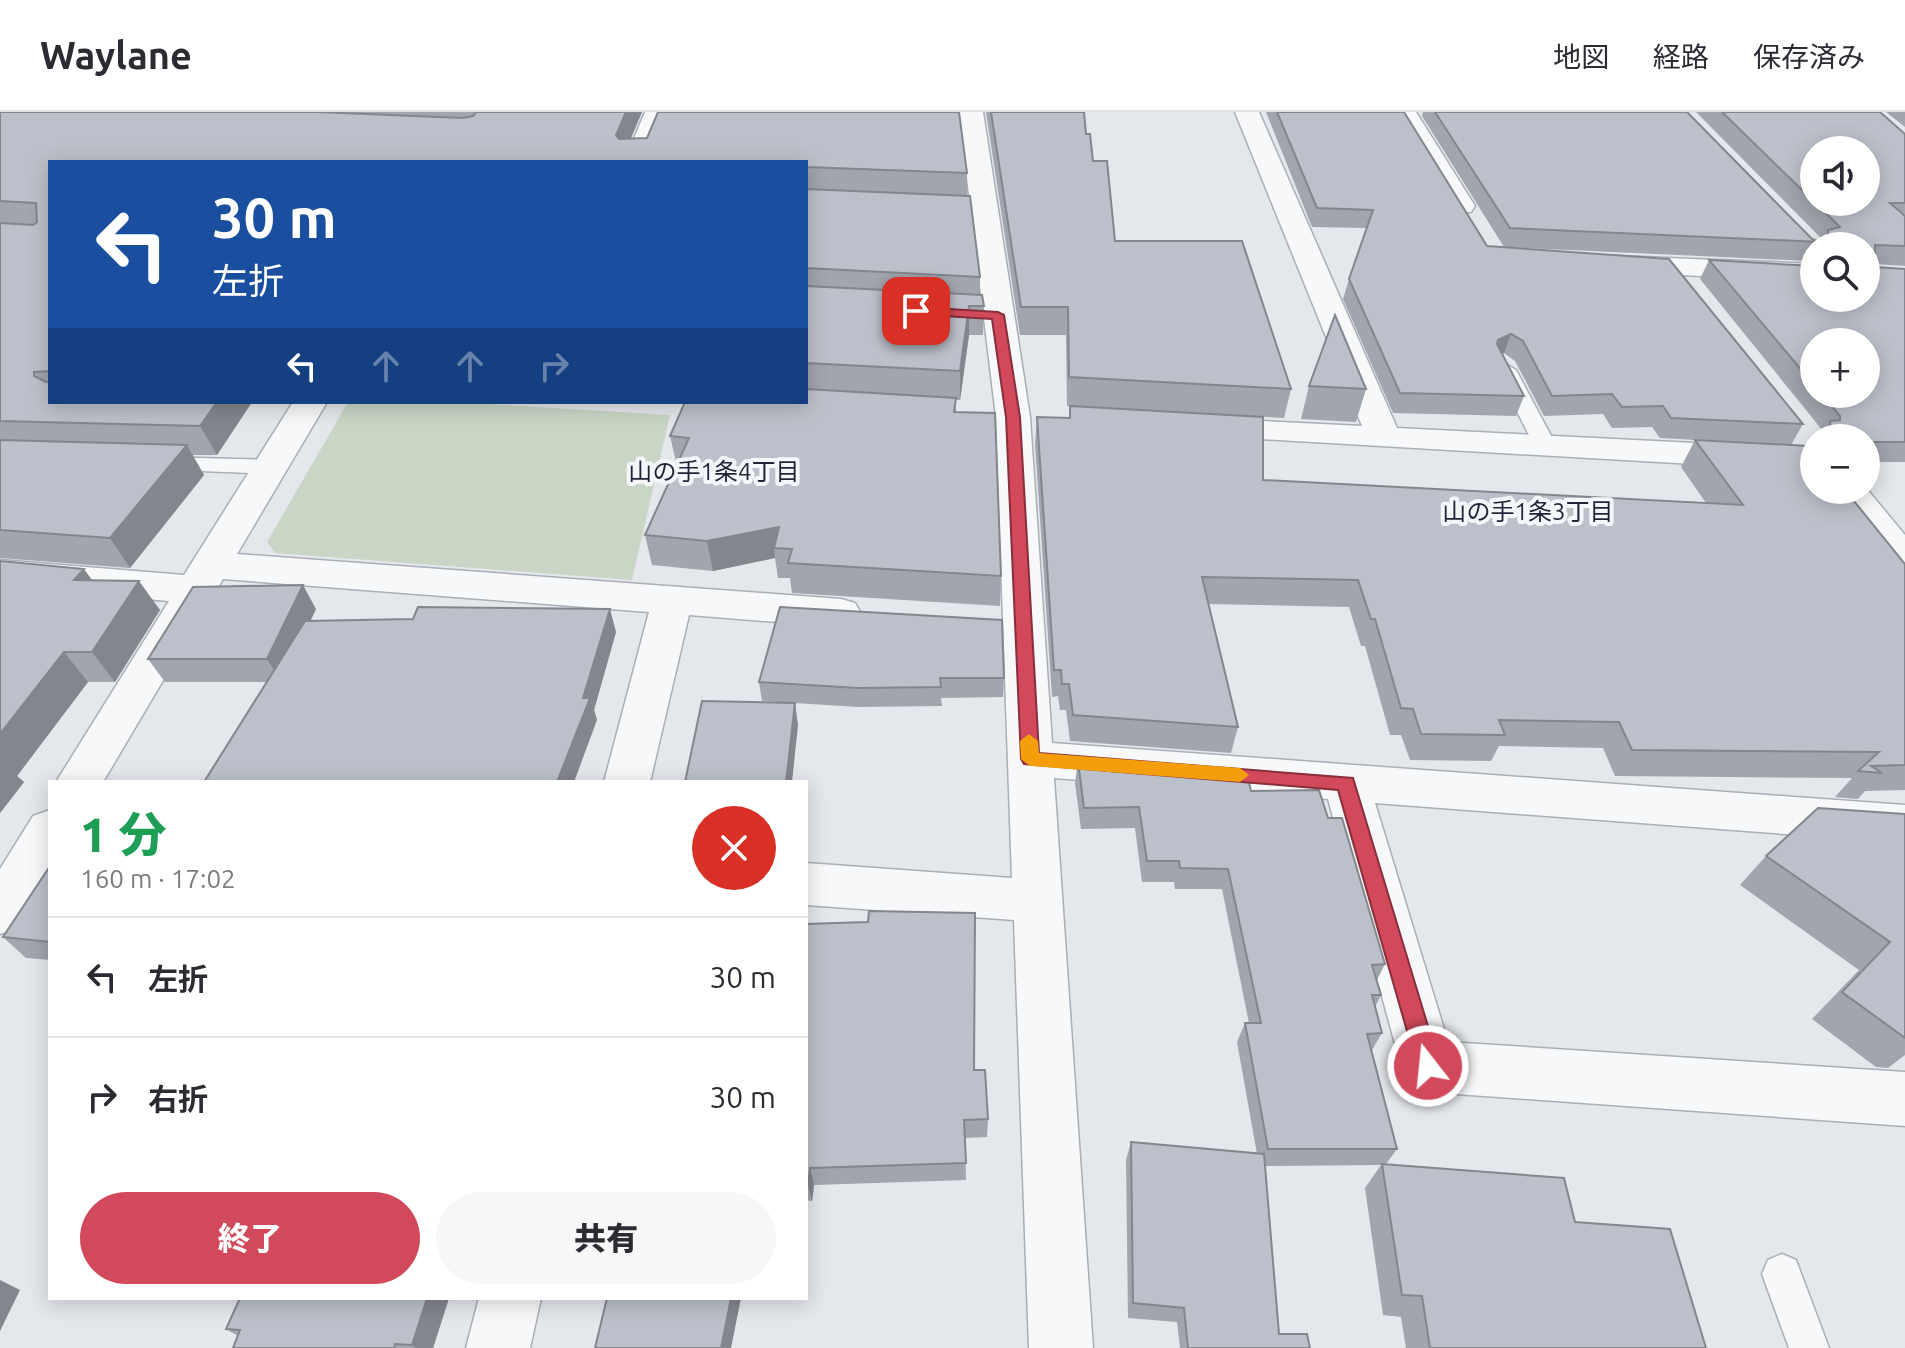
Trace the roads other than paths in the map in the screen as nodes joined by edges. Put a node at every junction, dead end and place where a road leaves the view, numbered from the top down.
1 (657, 112) edge
2 (971, 112) edge
3 (1247, 112) edge
4 (1404, 112) edge
5 (638, 160) edge
6 (1477, 231) edge
7 (1597, 264) edge
8 (1671, 268) junction
9 (1800, 273) edge
10 (1699, 304) edge
11 (1502, 362) edge
12 (309, 404) edge
13 (1168, 426) edge
14 (1384, 438) junction
15 (1546, 447) junction
16 (1800, 459) edge
17 (144, 463) edge
18 (271, 467) junction
19 (1859, 504) edge
20 (1905, 560) edge
21 (0, 573) edge
22 (205, 577) junction
23 (672, 602) junction
24 (879, 615) edge
25 (1030, 759) junction
26 (80, 780) edge
27 (628, 780) edge
28 (1346, 783) junction
29 (1905, 824) edge
30 (48, 832) edge
31 (808, 884) edge
32 (1039, 901) junction
33 (0, 913) edge
34 (1905, 1099) edge
35 (1782, 1274) dead end
36 (510, 1300) edge
37 (498, 1348) edge
38 (1061, 1348) edge
39 (1809, 1348) edge

1 - 5 street
2 - 25 street
3 - 14 street
4 - 6 street
7 - 8 street
8 - 9 street
8 - 10 street
11 - 15 lane
12 - 18 street
13 - 14 street
14 - 15 street
15 - 16 street
17 - 18 lane
18 - 22 street
19 - 20 street
21 - 22 street
22 - 23 street
22 - 26 street
23 - 24 street
23 - 27 street
25 - 28 street
25 - 32 street
28 - 29 street
28 - 34 street
30 - 33 street
31 - 32 street
32 - 38 street
35 - 39 lane
36 - 37 street

